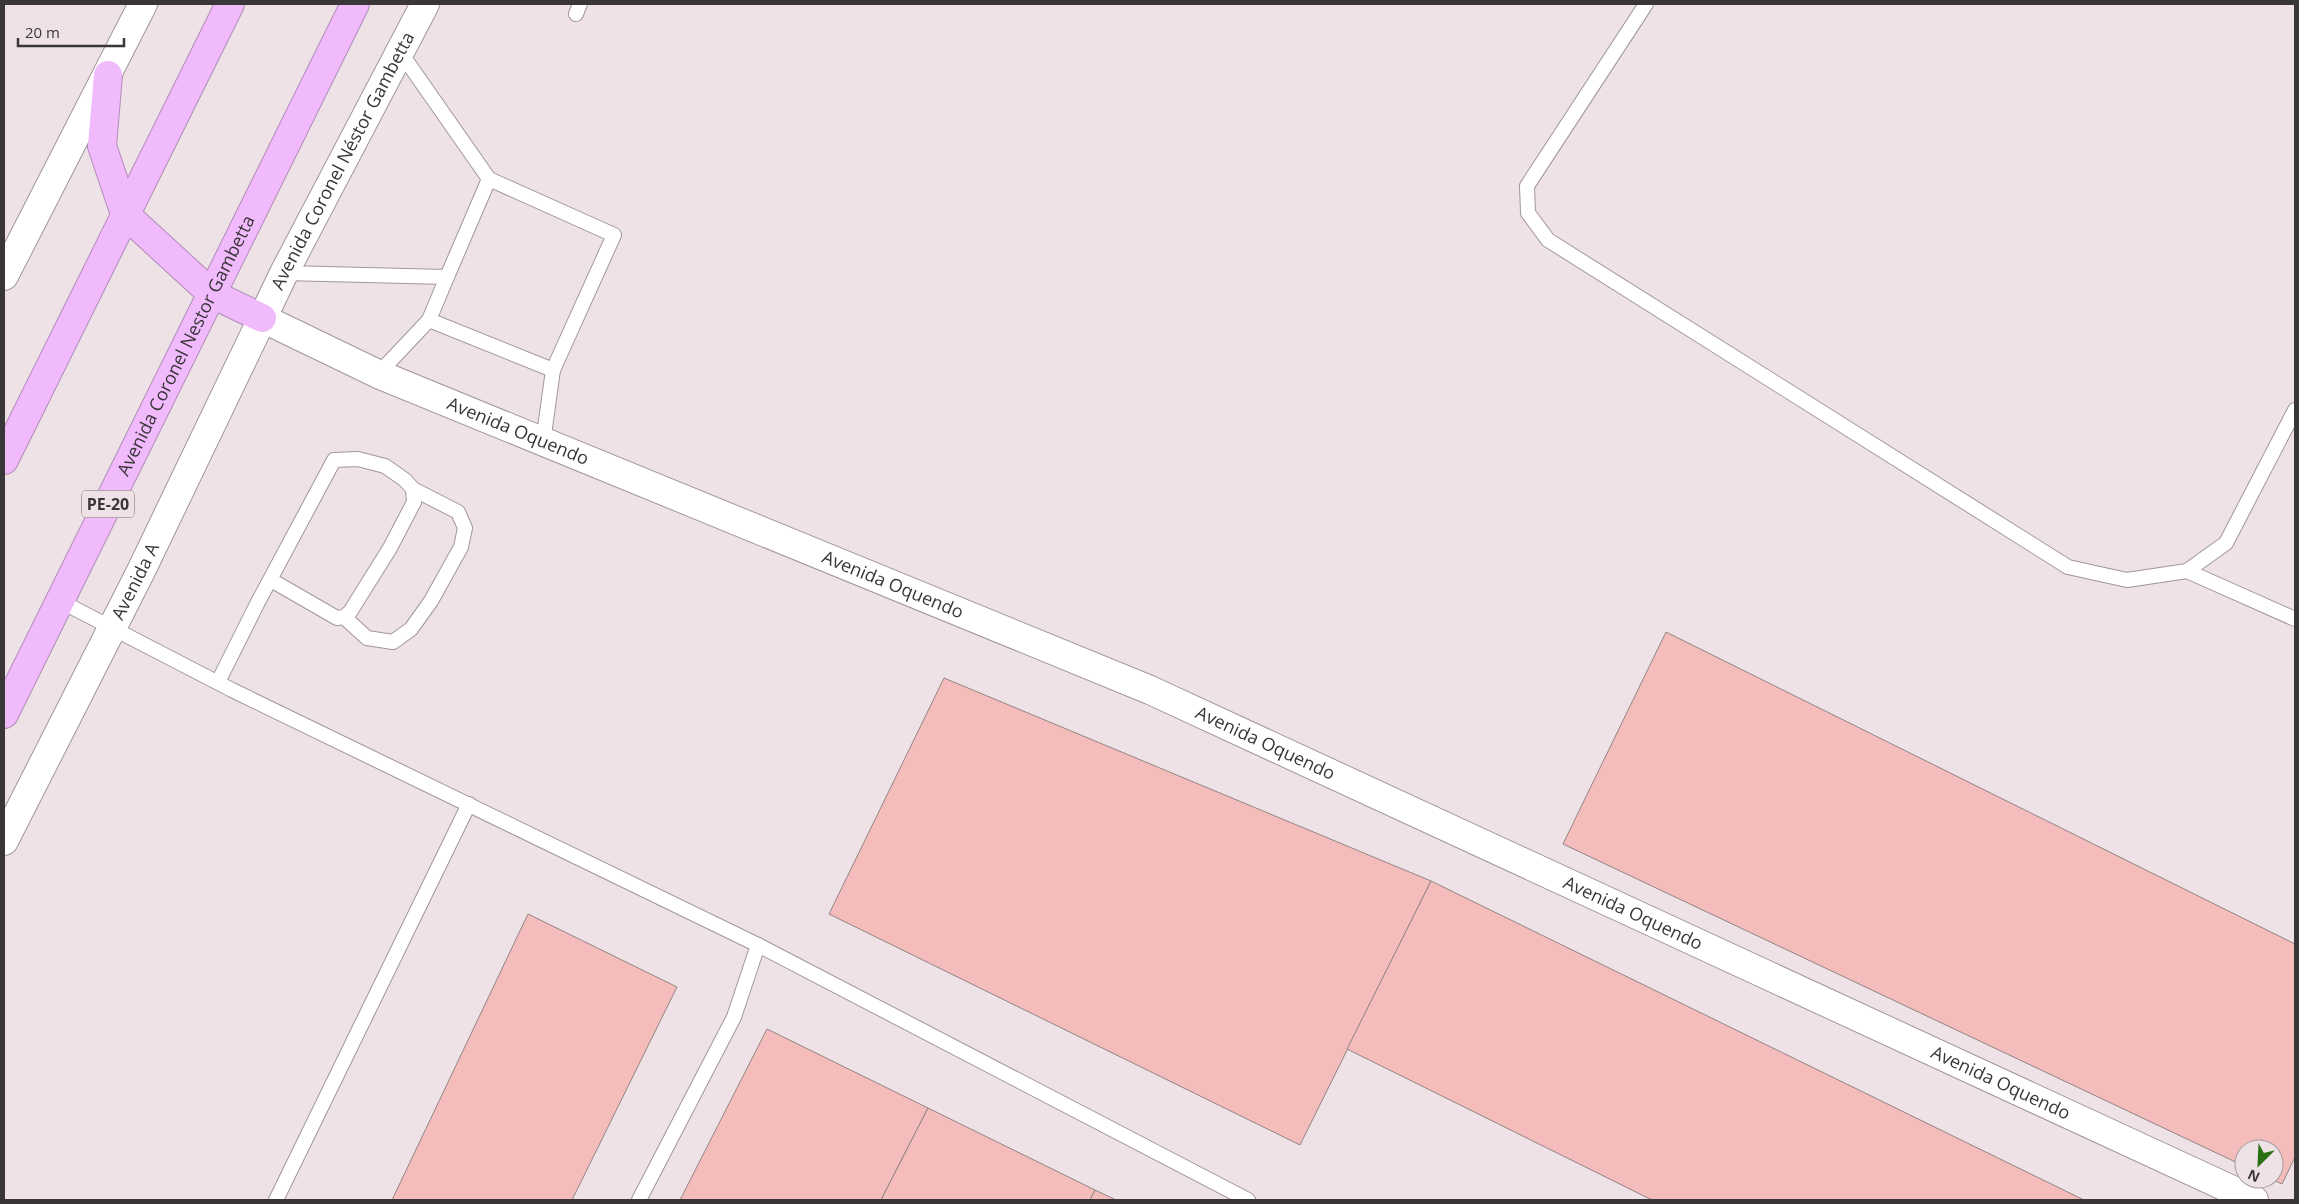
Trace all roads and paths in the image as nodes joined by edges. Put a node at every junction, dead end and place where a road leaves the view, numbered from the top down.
1 (144, 4) edge
2 (230, 4) edge
3 (355, 4) edge
4 (426, 4) edge
5 (1646, 4) edge
6 (401, 53) junction
7 (108, 75) junction
8 (490, 179) junction
9 (125, 214) junction
10 (284, 272) junction
11 (4, 276) edge
12 (447, 277) junction
13 (212, 294) junction
14 (262, 318) junction
15 (429, 320) junction
16 (553, 370) junction
17 (378, 374) junction
18 (2295, 410) edge
19 (543, 442) junction
20 (4, 460) edge
21 (413, 489) junction
22 (2187, 570) junction
23 (271, 580) junction
24 (60, 602) junction
25 (344, 617) junction
26 (2295, 619) edge
27 (111, 629) junction
28 (218, 682) junction
29 (4, 714) edge
30 (469, 804) junction
31 (4, 841) edge
32 (758, 945) junction
33 (276, 1200) edge
34 (640, 1200) edge
35 (1248, 1200) edge
36 (2254, 1200) edge

1 - 7 street
2 - 9 highway
3 - 13 highway, Avenida Coronel Nestor Gambetta / PE-20
4 - 6 street, Avenida Coronel Néstor Gambetta
5 - 22 lane
6 - 8 lane
6 - 10 street, Avenida Coronel Néstor Gambetta
7 - 9 highway
7 - 11 street
8 - 12 lane
8 - 16 lane
9 - 13 highway
9 - 20 highway
10 - 12 lane
10 - 14 street, Avenida Coronel Néstor Gambetta
12 - 15 lane
13 - 14 highway
13 - 24 highway, Avenida Coronel Nestor Gambetta / PE-20
14 - 17 street, Avenida Oquendo
14 - 27 street, Avenida A
15 - 16 lane
15 - 17 lane
16 - 19 lane
17 - 19 street, Avenida Oquendo
18 - 22 lane
19 - 36 street, Avenida Oquendo
21 - 23 lane
21 - 25 lane
21 - 25 lane
22 - 26 lane
23 - 25 lane
23 - 28 lane
24 - 27 lane
24 - 29 highway, Avenida Coronel Nestor Gambetta / PE-20
27 - 28 lane
27 - 31 street, Avenida A
28 - 30 lane
30 - 32 lane
30 - 33 lane
32 - 34 lane
32 - 35 lane

